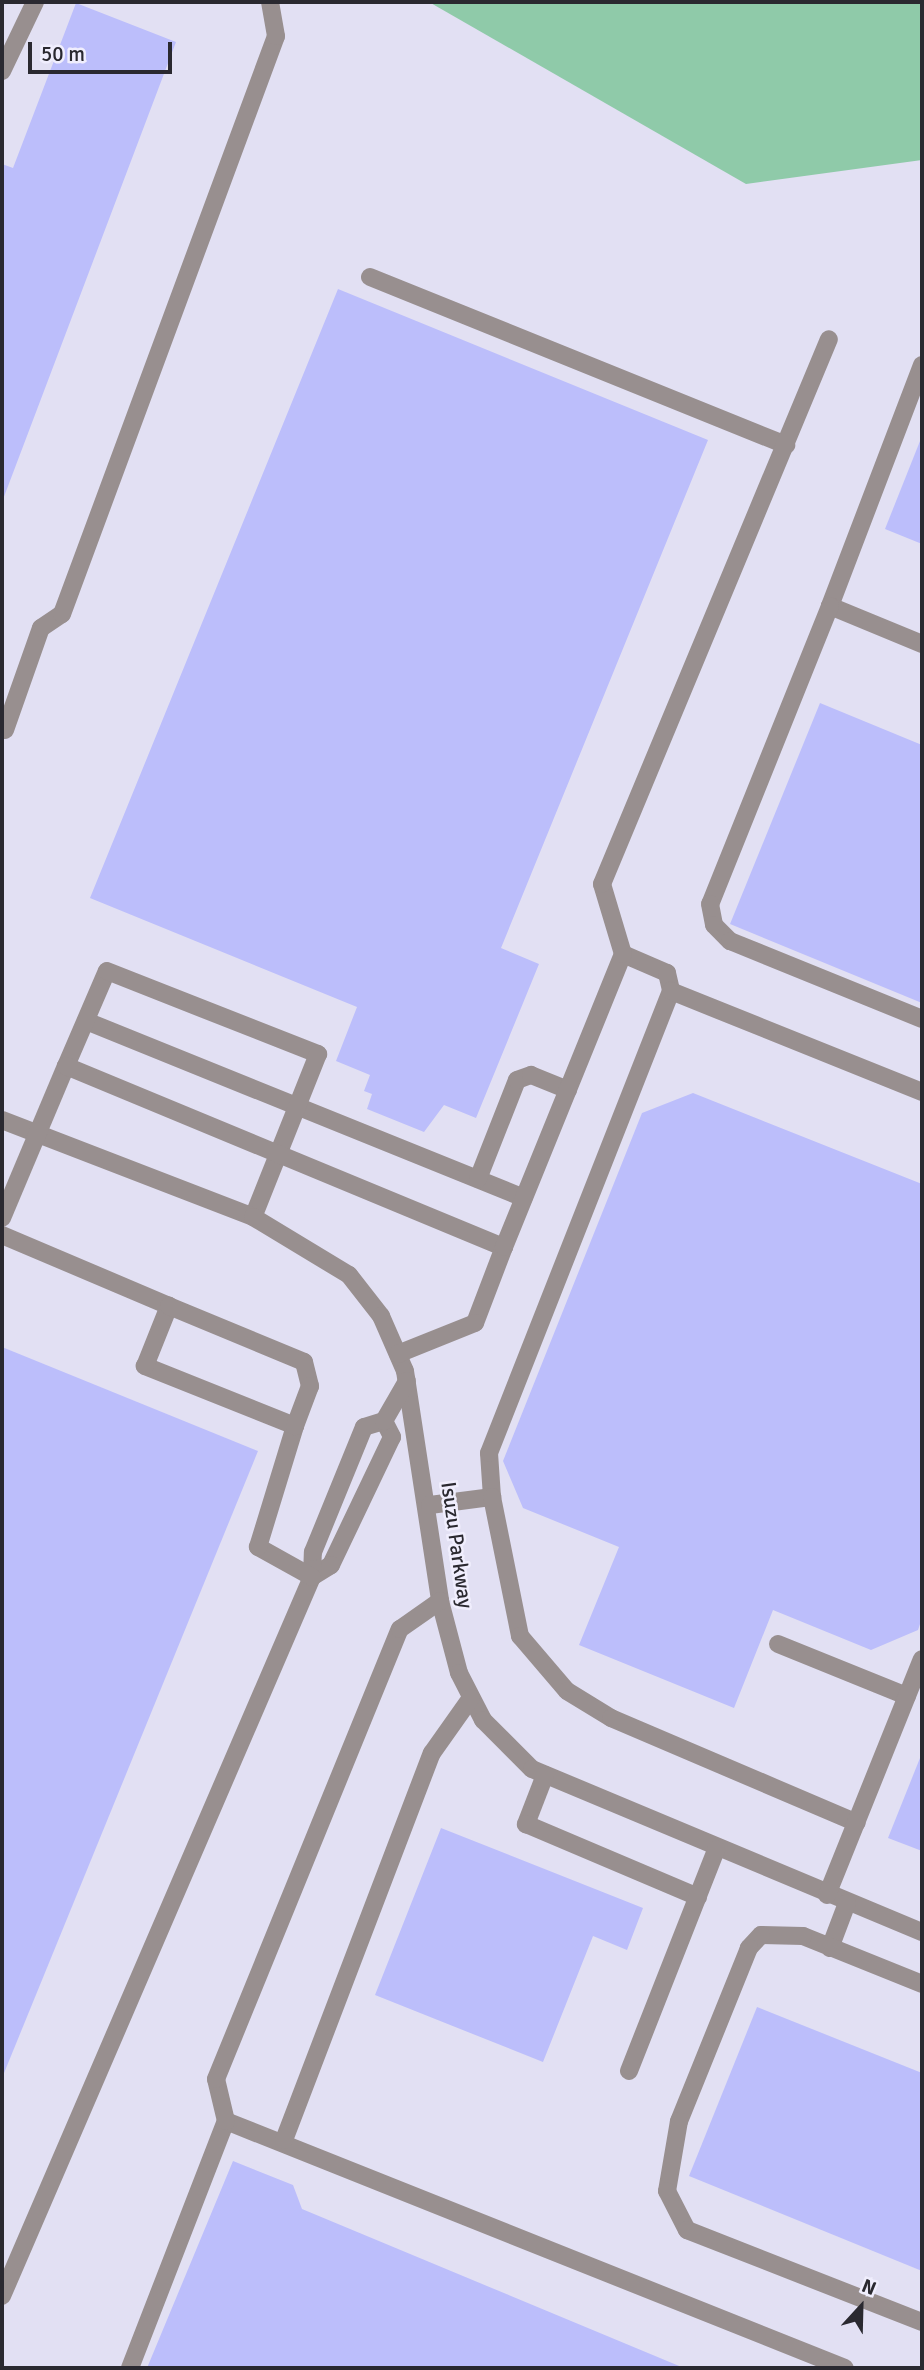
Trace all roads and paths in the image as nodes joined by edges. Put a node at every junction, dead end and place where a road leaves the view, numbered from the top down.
1 (34, 2) edge
2 (270, 2) edge
3 (2, 71) edge
4 (370, 277) dead end
5 (829, 339) dead end
6 (922, 365) edge
7 (786, 445) junction
8 (830, 606) junction
9 (922, 644) edge
10 (3, 733) edge
11 (623, 954) junction
12 (671, 991) junction
13 (922, 1019) edge
14 (86, 1021) junction
15 (66, 1066) junction
16 (568, 1090) junction
17 (922, 1092) edge
18 (297, 1106) junction
19 (2, 1120) edge
20 (38, 1134) junction
21 (278, 1155) junction
22 (478, 1179) junction
23 (524, 1198) junction
24 (253, 1217) junction
25 (2, 1218) edge
26 (2, 1235) edge
27 (504, 1247) junction
28 (169, 1306) junction
29 (398, 1354) junction
30 (407, 1381) junction
31 (384, 1421) junction
32 (295, 1426) junction
33 (492, 1497) junction
34 (430, 1505) junction
35 (312, 1577) junction
36 (440, 1601) junction
37 (778, 1644) dead end
38 (922, 1660) edge
39 (907, 1696) junction
40 (471, 1698) junction
41 (545, 1775) junction
42 (857, 1823) junction
43 (716, 1850) junction
44 (828, 1895) junction
45 (698, 1897) junction
46 (847, 1903) junction
47 (922, 1932) edge
48 (830, 1948) junction
49 (922, 1984) edge
50 (629, 2071) dead end
51 (226, 2121) junction
52 (284, 2140) junction
53 (2, 2296) edge
54 (922, 2322) edge
55 (130, 2368) edge
56 (845, 2368) edge

1 - 3 street
2 - 10 street
4 - 7 street
5 - 7 street
6 - 8 street
7 - 11 street
8 - 9 street
8 - 13 street
11 - 12 street
11 - 16 street
12 - 17 street
12 - 33 street
14 - 15 street
14 - 18 street
14 - 18 street
15 - 20 street
15 - 21 street
16 - 22 street
16 - 23 street
18 - 21 street
18 - 22 street
19 - 20 street, Isuzu Parkway
20 - 24 street, Isuzu Parkway
20 - 25 street
21 - 24 street
21 - 27 street
22 - 23 street
23 - 27 street
24 - 29 street, Isuzu Parkway
26 - 28 street
27 - 29 street
28 - 32 street
28 - 32 street
29 - 30 street, Isuzu Parkway
30 - 31 street
30 - 34 street, Isuzu Parkway
31 - 35 street
31 - 35 street
32 - 35 street
33 - 34 street
33 - 42 street
34 - 36 street, Isuzu Parkway
35 - 53 street
36 - 40 street, Isuzu Parkway
36 - 51 street
37 - 39 street
38 - 39 street
39 - 42 street
40 - 41 street, Isuzu Parkway
40 - 52 street
41 - 43 street, Isuzu Parkway
41 - 45 street
42 - 44 street
43 - 44 street, Isuzu Parkway
43 - 45 street
44 - 46 street, Isuzu Parkway
45 - 50 street
46 - 47 street, Isuzu Parkway
46 - 48 street
48 - 49 street
48 - 54 street
51 - 52 street
51 - 55 street
52 - 56 street

